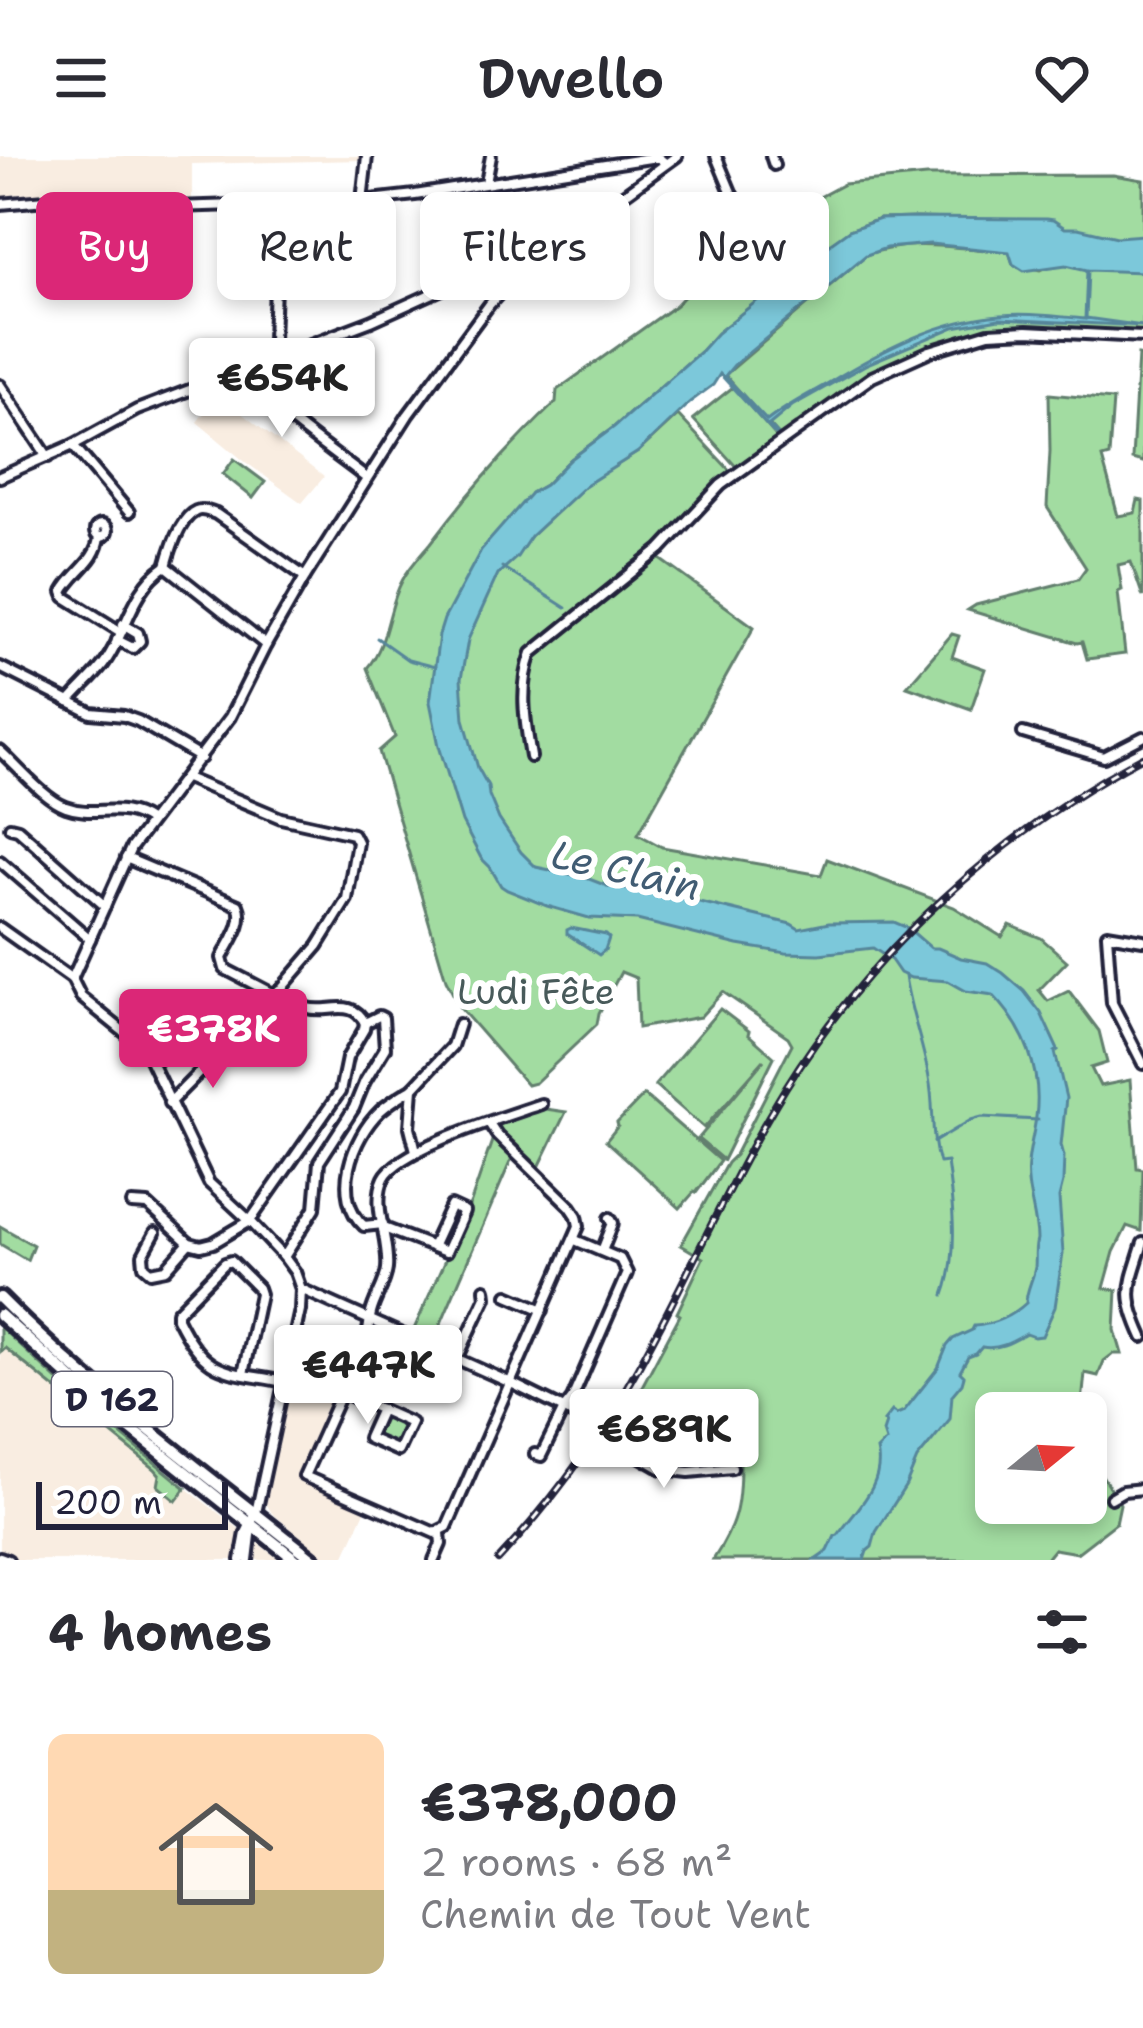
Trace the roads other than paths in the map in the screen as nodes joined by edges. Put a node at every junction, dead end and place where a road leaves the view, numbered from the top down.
1 (367, 156) edge
2 (491, 156) edge
3 (677, 156) edge
4 (716, 156) edge
5 (665, 163) junction
6 (486, 183) junction
7 (363, 192) edge
8 (627, 192) edge
9 (731, 192) edge
10 (396, 196) edge
11 (36, 202) edge
12 (0, 205) edge
13 (420, 299) edge
14 (274, 300) edge
15 (493, 300) edge
16 (1143, 337) edge
17 (275, 357) junction
18 (246, 369) junction
19 (0, 385) edge
20 (73, 445) junction
21 (48, 457) junction
22 (2, 474) edge
23 (366, 478) junction
24 (129, 512) dead end
25 (100, 537) dead end
26 (166, 566) junction
27 (305, 577) junction
28 (120, 632) junction
29 (266, 645) junction
30 (0, 667) edge
31 (69, 701) junction
32 (1023, 734) dead end
33 (1143, 737) edge
34 (0, 751) edge
35 (531, 757) dead end
36 (201, 758) junction
37 (186, 778) junction
38 (149, 821) junction
39 (10, 827) dead end
40 (126, 858) junction
41 (0, 861) edge
42 (106, 906) junction
43 (1, 931) edge
44 (90, 939) junction
45 (1143, 940) edge
46 (71, 979) junction
47 (278, 993) junction
48 (365, 1023) junction
49 (459, 1024) dead end
50 (1143, 1064) edge
51 (413, 1088) junction
52 (169, 1103) junction
53 (541, 1103) dead end
54 (488, 1123) junction
55 (416, 1151) junction
56 (132, 1204) dead end
57 (610, 1218) dead end
58 (250, 1221) junction
59 (383, 1226) junction
60 (155, 1233) dead end
61 (574, 1240) junction
62 (189, 1243) junction
63 (1143, 1243) edge
64 (433, 1246) junction
65 (602, 1251) junction
66 (286, 1259) junction
67 (485, 1289) dead end
68 (301, 1294) junction
69 (508, 1295) dead end
70 (0, 1298) edge
71 (332, 1303) junction
72 (544, 1310) junction
73 (0, 1315) edge
74 (370, 1320) junction
75 (1143, 1337) edge
76 (457, 1359) junction
77 (243, 1374) junction
78 (284, 1382) junction
79 (511, 1383) junction
80 (343, 1392) junction
81 (380, 1409) junction
82 (564, 1409) junction
83 (535, 1454) dead end
84 (732, 1468) dead end
85 (262, 1483) junction
86 (1143, 1489) edge
87 (1111, 1498) dead end
88 (240, 1501) junction
89 (254, 1520) junction
90 (440, 1533) junction
91 (269, 1539) junction
92 (250, 1548) junction
93 (244, 1560) edge
94 (296, 1560) edge
95 (314, 1560) edge
96 (434, 1560) edge

1 - 7 street
2 - 6 street
3 - 5 street
4 - 9 street
5 - 6 street
5 - 8 street
6 - 10 street
11 - 12 street
13 - 17 street
14 - 17 street
15 - 23 street
16 - 35 street
17 - 18 street
18 - 20 street
18 - 23 street
19 - 21 street
20 - 21 street
20 - 24 street
21 - 22 street
23 - 27 street
25 - 28 street
26 - 27 street
26 - 28 street
26 - 29 street
27 - 29 street
28 - 31 street
29 - 36 street
30 - 31 street
31 - 36 street
32 - 33 street
34 - 38 street
36 - 37 street
37 - 38 street
37 - 47 street
38 - 40 street
39 - 42 street
40 - 42 street
40 - 47 street
41 - 44 street
42 - 44 street
43 - 46 street
44 - 46 street
45 - 50 street
46 - 52 street
47 - 48 street
47 - 52 street
48 - 58 street
48 - 66 street
49 - 51 street
51 - 55 street
51 - 59 street
52 - 58 street
53 - 54 street
54 - 55 street
54 - 61 street
55 - 59 street
56 - 62 street
57 - 65 street
58 - 62 street
58 - 66 street
59 - 64 street
59 - 74 street
60 - 62 street
61 - 65 street
61 - 72 street
63 - 75 street
64 - 64 street
65 - 82 street
66 - 68 street
66 - 71 street
67 - 76 street
68 - 71 street
68 - 78 street
69 - 72 street
70 - 88 main road, D 162
71 - 74 street
72 - 79 street
73 - 89 main road, D 162
74 - 76 street
74 - 80 street
76 - 79 street
77 - 77 street
77 - 78 street
78 - 85 street
79 - 82 street
79 - 90 street
80 - 81 street
80 - 90 street
81 - 81 street
82 - 83 street
82 - 84 street, bridge
85 - 88 street
85 - 89 street
86 - 87 street
88 - 89 main road, D 162
89 - 91 main road, D 162
89 - 92 street
89 - 93 street
89 - 95 main road, D 162
90 - 96 street
91 - 92 street
91 - 94 main road, D 162
92 - 93 street

